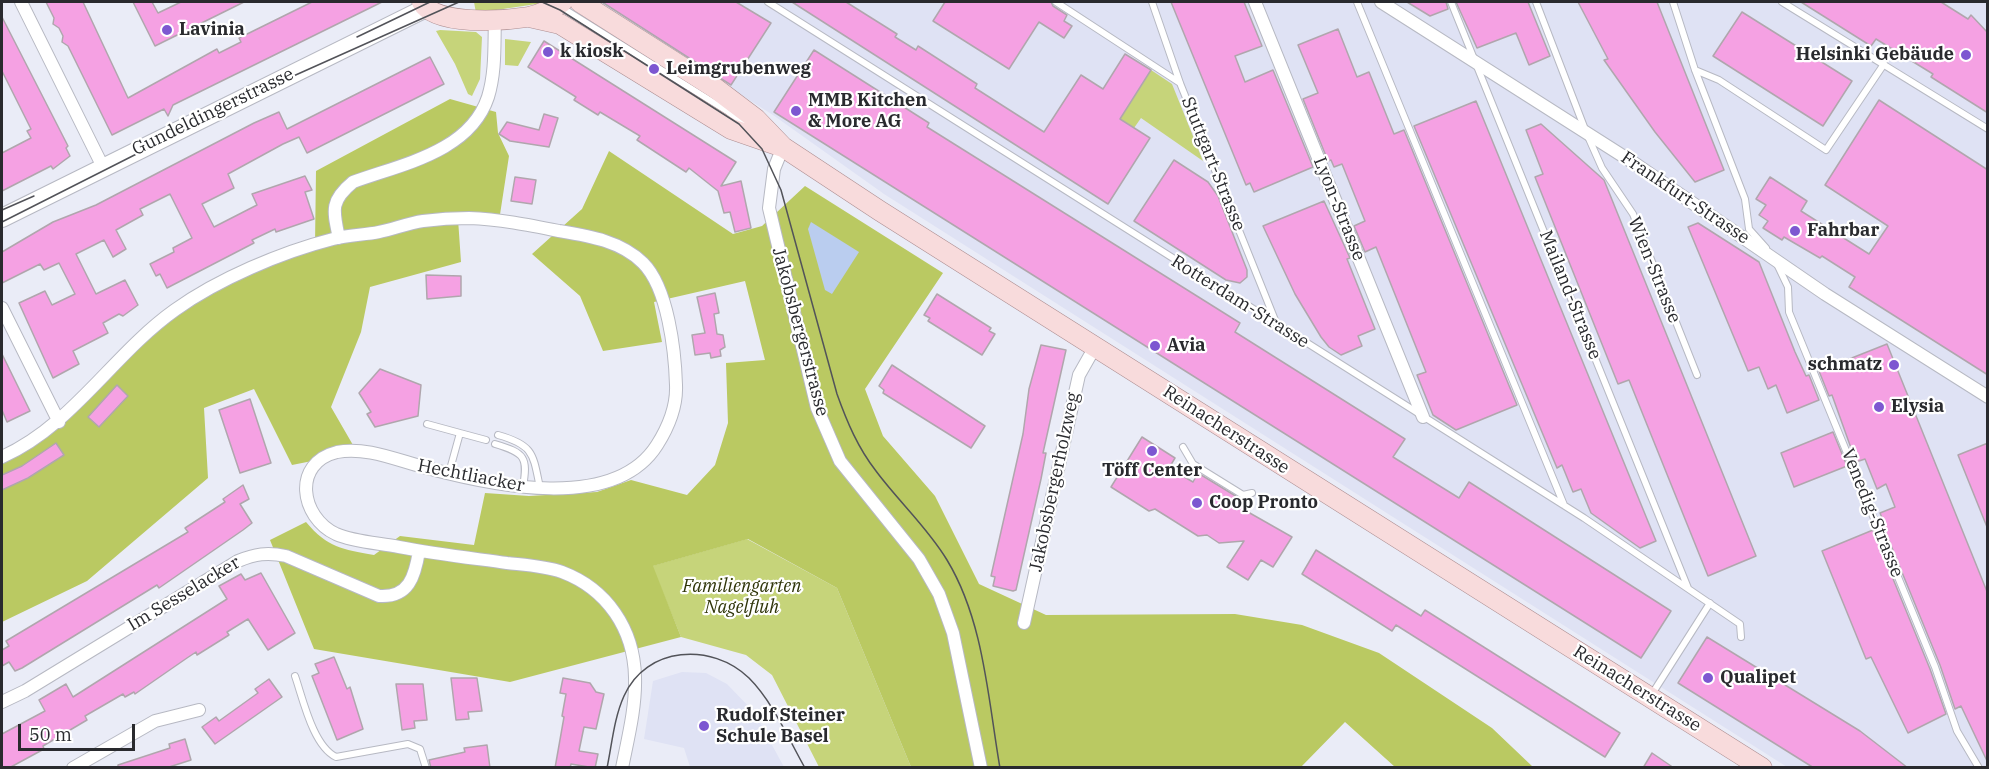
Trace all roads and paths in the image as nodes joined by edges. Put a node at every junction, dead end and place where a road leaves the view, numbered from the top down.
1 (21, 2) edge
2 (580, 2) edge
3 (768, 2) edge
4 (1056, 2) edge
5 (1152, 2) edge
6 (1255, 2) edge
7 (1357, 2) edge
8 (1381, 2) edge
9 (1451, 2) edge
10 (1536, 2) edge
11 (1673, 2) edge
12 (1782, 2) edge
13 (560, 3) edge
14 (424, 5) edge
15 (529, 17) junction
16 (495, 19) junction
17 (1476, 62) junction
18 (1884, 63) junction
19 (1695, 70) junction
20 (1180, 83) junction
21 (1988, 129) edge
22 (1586, 132) junction
23 (761, 142) junction
24 (783, 147) junction
25 (103, 166) junction
26 (2, 218) edge
27 (339, 238) junction
28 (1773, 257) junction
29 (2, 308) edge
30 (1277, 326) junction
31 (1096, 345) junction
32 (1697, 375) dead end
33 (1988, 397) edge
34 (1423, 417) junction
35 (59, 422) junction
36 (427, 424) dead end
37 (460, 433) junction
38 (498, 435) dead end
39 (486, 440) dead end
40 (495, 444) dead end
41 (1183, 447) dead end
42 (2, 457) edge
43 (449, 474) junction
44 (523, 488) junction
45 (540, 488) junction
46 (1252, 493) dead end
47 (1565, 506) junction
48 (419, 551) junction
49 (1688, 588) junction
50 (1710, 603) junction
51 (1024, 623) dead end
52 (1741, 637) dead end
53 (295, 676) dead end
54 (1650, 696) junction
55 (2, 702) edge
56 (199, 710) dead end
57 (73, 768) edge
58 (426, 768) edge
59 (622, 768) edge
60 (981, 768) edge
61 (1762, 768) edge
62 (1979, 768) edge

1 - 25 street
2 - 24 main road, Reinacherstrasse
3 - 30 lane, Rotterdam-Strasse
4 - 20 lane
5 - 20 lane, Stuttgart-Strasse
6 - 34 street, Lyon-Strasse
7 - 47 lane
8 - 17 street, Frankfurt-Strasse
9 - 17 lane, Mailand-Strasse
10 - 22 lane, Wien-Strasse
11 - 19 lane, Venedig-Strasse
12 - 18 lane
13 - 15 main road
13 - 23 lane
14 - 16 main road
14 - 25 main road, Gundeldingerstrasse
15 - 16 main road
15 - 23 main road, Reinacherstrasse
16 - 27 street
17 - 22 street, Frankfurt-Strasse
17 - 49 lane, Mailand-Strasse
18 - 19 lane
18 - 21 lane
19 - 28 lane, Venedig-Strasse
20 - 30 lane, Stuttgart-Strasse
22 - 28 street, Frankfurt-Strasse
22 - 32 lane, Wien-Strasse
23 - 24 main road, Reinacherstrasse
24 - 31 main road, Reinacherstrasse
24 - 60 street, Jakobsbergerstrasse
25 - 26 main road, Gundeldingerstrasse
27 - 35 street, Hechtliacker
27 - 45 street, Hechtliacker
28 - 33 street, Frankfurt-Strasse
28 - 62 lane, Venedig-Strasse
29 - 35 street
30 - 34 lane, Rotterdam-Strasse
31 - 51 street, Jakobsbergerholzweg
31 - 54 main road, Reinacherstrasse
34 - 47 lane, Rotterdam-Strasse
35 - 42 street, Hechtliacker
36 - 37 lane
37 - 39 lane
37 - 43 lane
38 - 45 lane
40 - 44 lane
41 - 46 lane
43 - 44 street, Hechtliacker
43 - 48 street, Hechtliacker
44 - 45 street, Hechtliacker
47 - 49 lane, Rotterdam-Strasse
48 - 55 street, Im Sesselacker
48 - 59 street, Hechtliacker
49 - 50 lane, Rotterdam-Strasse
50 - 52 lane, Rotterdam-Strasse
50 - 54 lane
53 - 58 lane
54 - 61 main road, Reinacherstrasse
56 - 57 street

